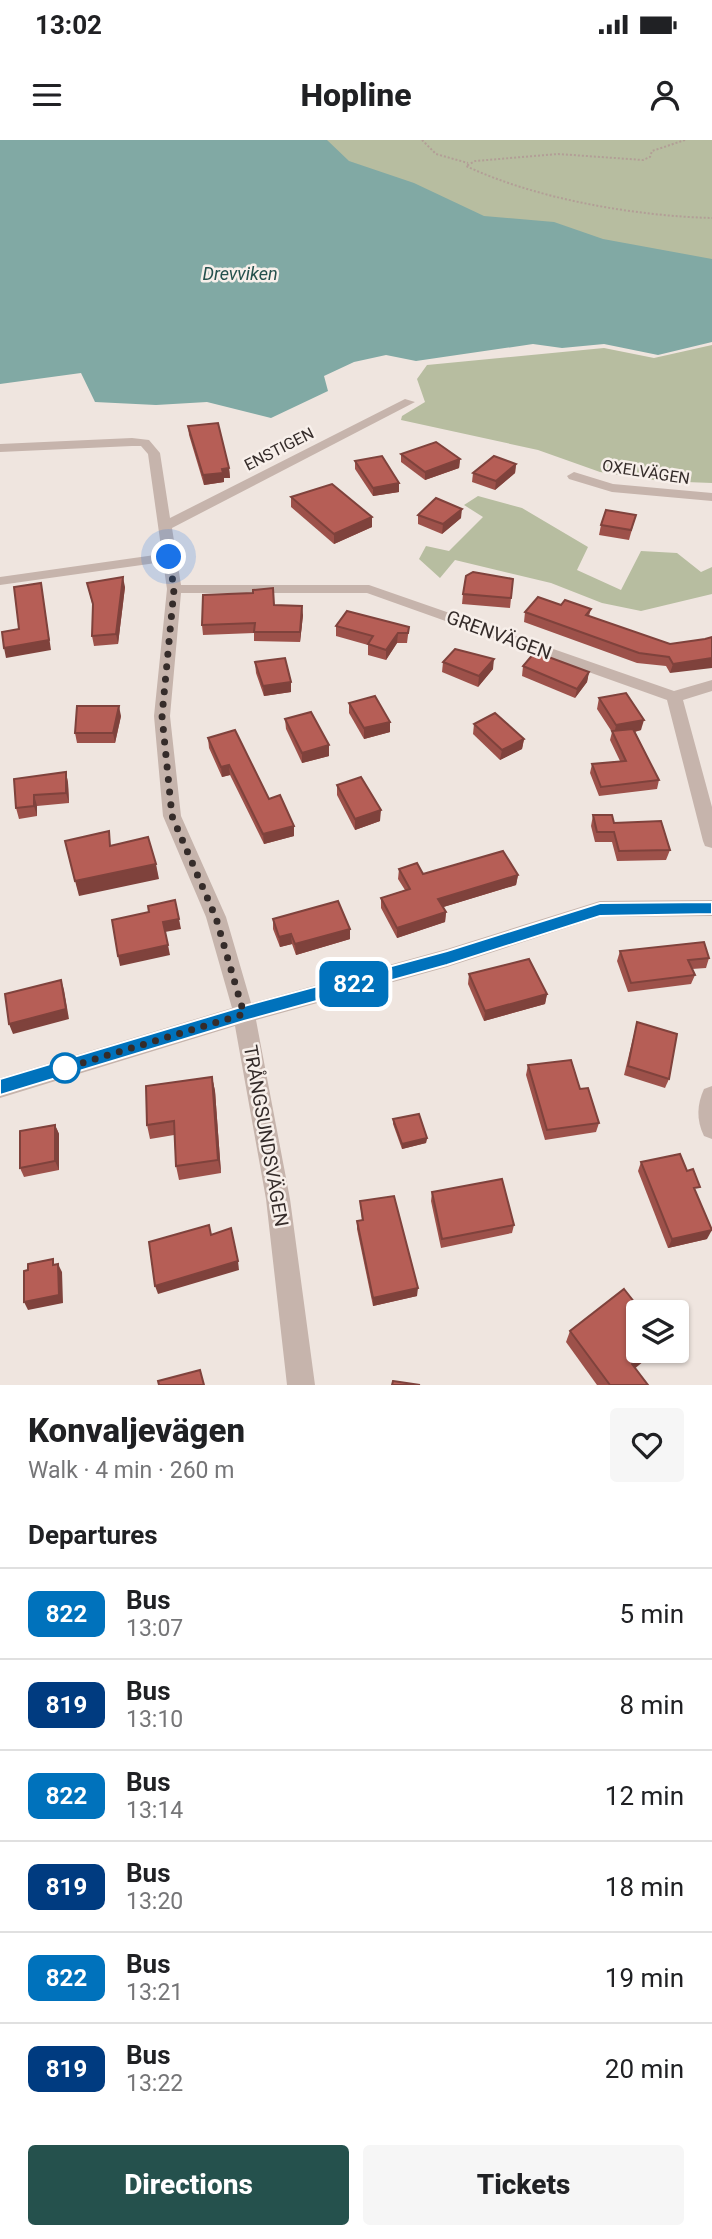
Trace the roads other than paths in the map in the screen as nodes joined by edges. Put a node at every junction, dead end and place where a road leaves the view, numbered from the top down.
1 (410, 402) dead end
2 (0, 448) edge
3 (575, 476) dead end
4 (712, 497) edge
5 (164, 527) junction
6 (169, 557) junction
7 (0, 581) edge
8 (174, 589) junction
9 (712, 685) edge
10 (674, 697) junction
11 (712, 841) edge
12 (712, 908) edge
13 (244, 1014) junction
14 (0, 1088) edge
15 (712, 1096) edge
16 (712, 1128) edge
17 (301, 1385) edge

1 - 5 street, ENSTIGEN
2 - 5 street, TRÅNGSUNDSVÄGEN
3 - 4 street, OXELVÄGEN
5 - 6 street, TRÅNGSUNDSVÄGEN
6 - 7 street
6 - 8 street, TRÅNGSUNDSVÄGEN
8 - 10 street, GRENVÄGEN
8 - 13 street, TRÅNGSUNDSVÄGEN
9 - 10 street
10 - 11 street
12 - 13 street
13 - 14 street
13 - 17 street, TRÅNGSUNDSVÄGEN
15 - 16 street

